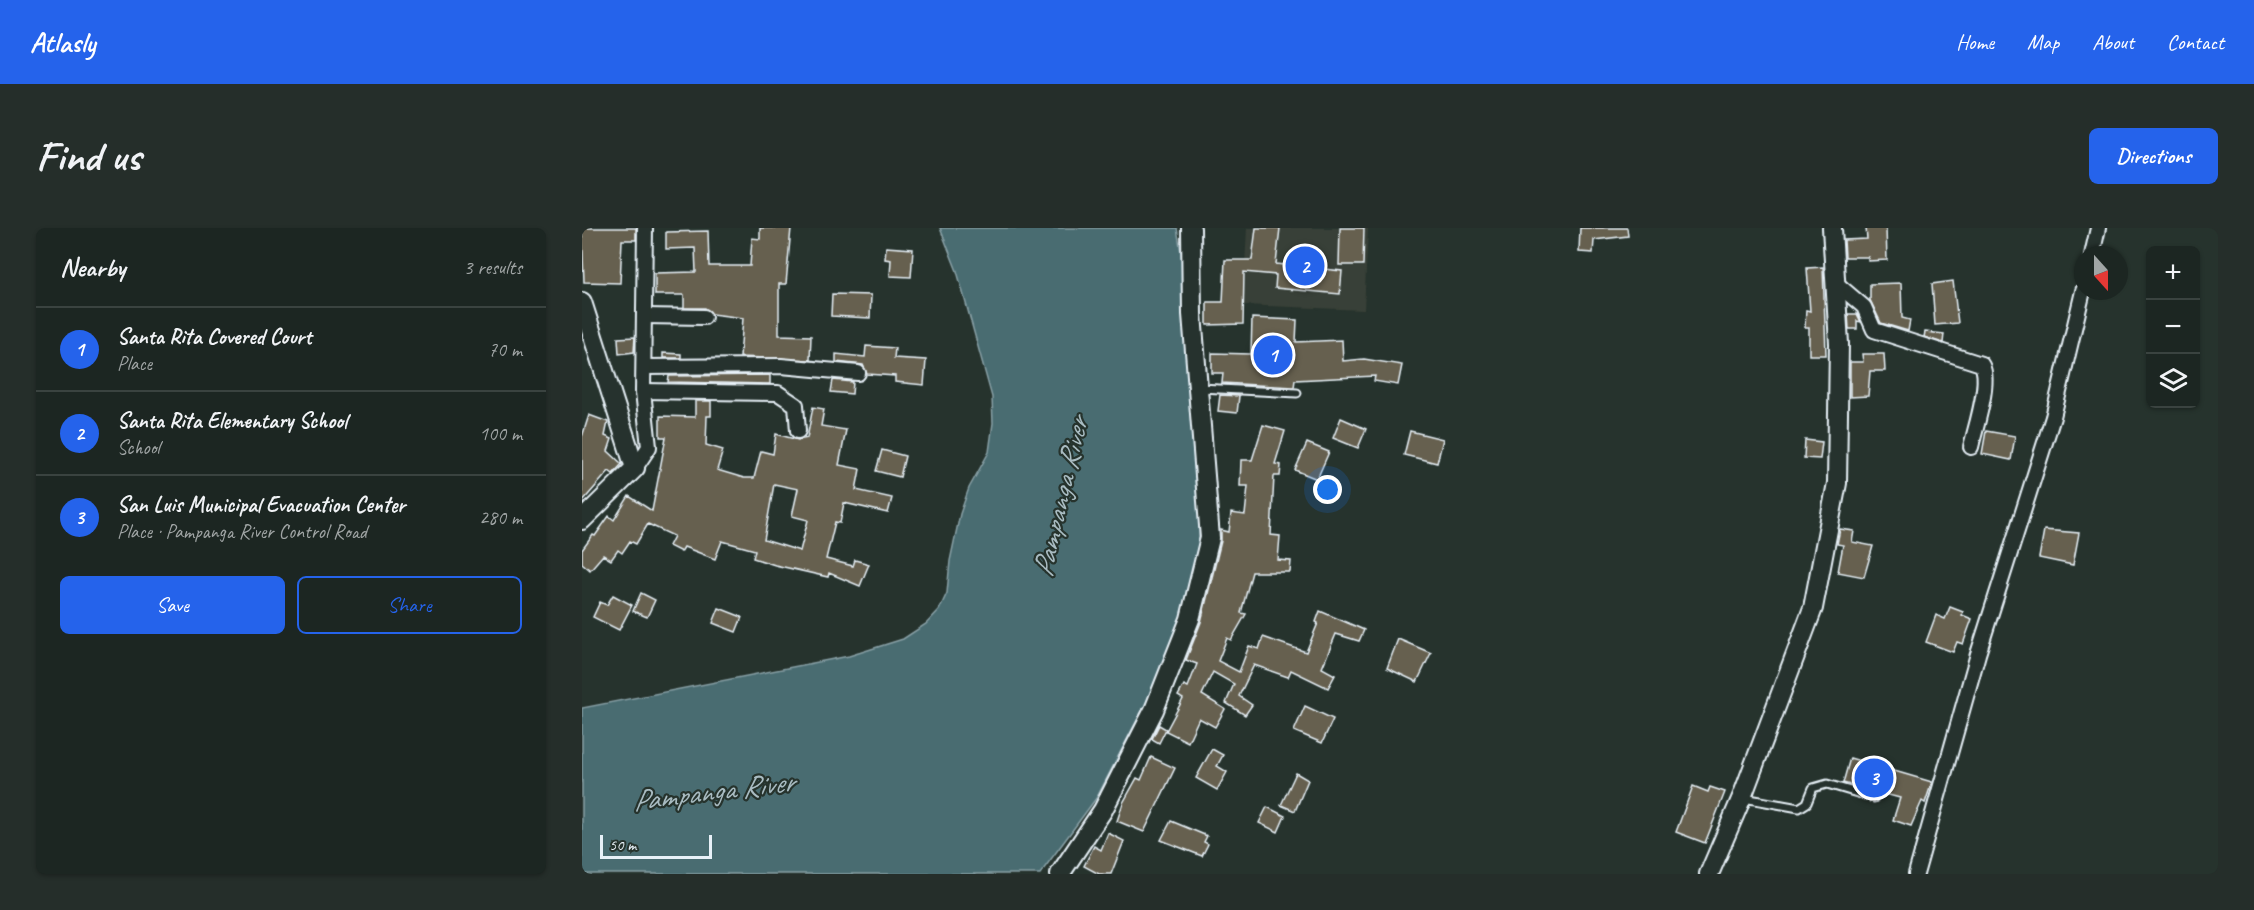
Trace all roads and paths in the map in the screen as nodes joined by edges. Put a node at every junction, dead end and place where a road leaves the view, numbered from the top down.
1 (645, 228) edge
2 (1191, 228) edge
3 (1832, 228) edge
4 (2098, 228) edge
5 (2094, 246) edge
6 (1837, 284) junction
7 (2081, 300) edge
8 (582, 302) edge
9 (645, 316) junction
10 (704, 317) dead end
11 (644, 367) junction
12 (858, 372) dead end
13 (1200, 388) junction
14 (644, 391) junction
15 (1297, 393) dead end
16 (798, 430) dead end
17 (1971, 447) dead end
18 (635, 468) junction
19 (582, 520) edge
20 (1742, 797) junction
21 (1874, 798) dead end
22 (1060, 874) edge
23 (1709, 874) edge
24 (1916, 874) edge

1 - 9 street
2 - 13 street
3 - 6 street
4 - 5 street
6 - 17 street
6 - 20 street
7 - 24 street
8 - 18 street
9 - 10 street
9 - 11 street
11 - 12 street
11 - 14 street
13 - 15 lane
13 - 22 street
14 - 16 street
14 - 18 street
18 - 19 street
20 - 21 lane
20 - 23 street

